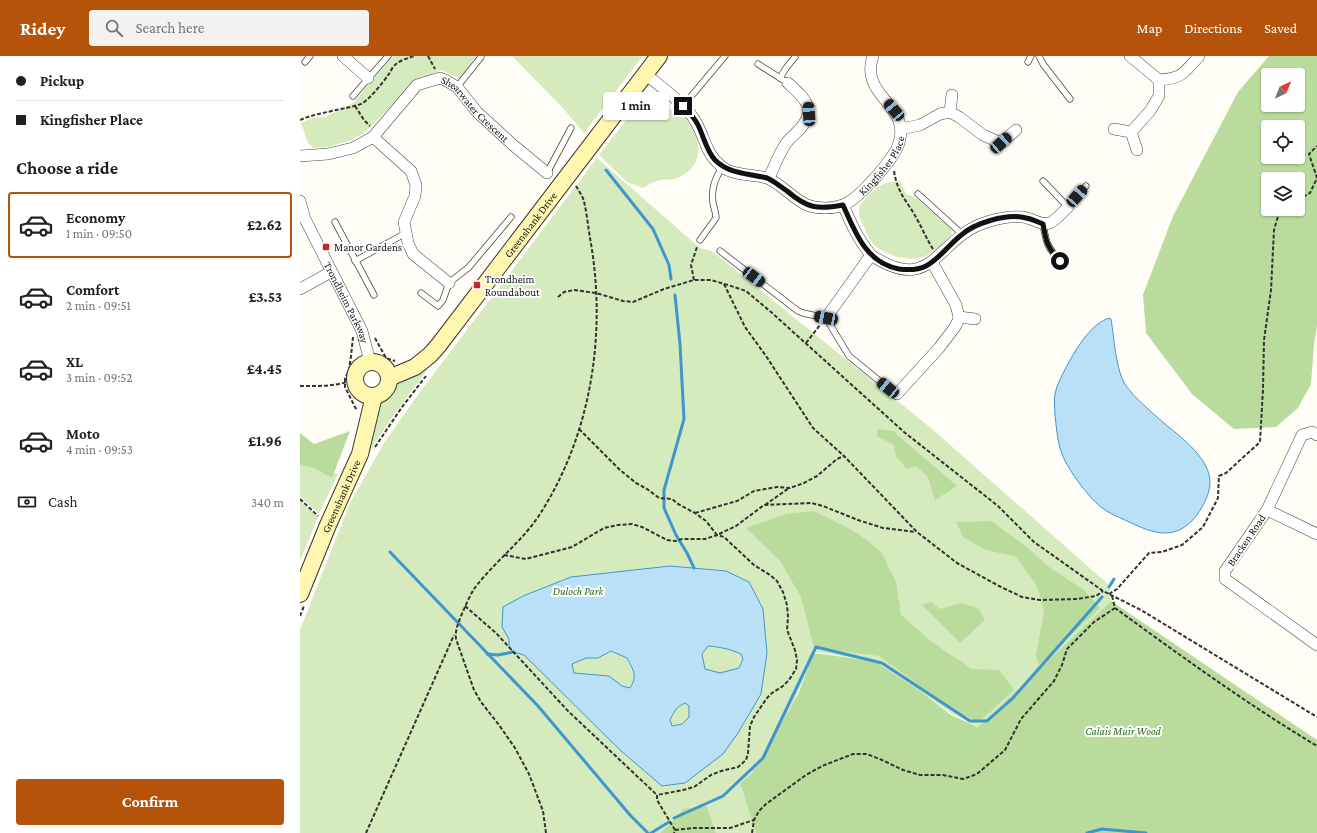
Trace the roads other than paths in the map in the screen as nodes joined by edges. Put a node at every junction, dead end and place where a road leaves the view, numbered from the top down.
1 (310, 56) edge
2 (343, 56) edge
3 (388, 56) edge
4 (659, 56) edge
5 (725, 56) edge
6 (873, 56) edge
7 (1031, 56) edge
8 (1039, 56) edge
9 (1130, 56) edge
10 (1199, 56) edge
11 (481, 57) edge
12 (795, 57) dead end
13 (305, 62) dead end
14 (1028, 62) dead end
15 (758, 64) dead end
16 (645, 74) junction
17 (368, 78) junction
18 (1159, 80) junction
19 (784, 81) junction
20 (457, 87) junction
21 (952, 95) dead end
22 (353, 96) road end
23 (1070, 99) dead end
24 (683, 106) junction
25 (950, 112) junction
26 (571, 128) dead end
27 (901, 129) junction
28 (1114, 129) dead end
29 (1016, 130) dead end
30 (1131, 132) junction
31 (375, 135) junction
32 (1137, 150) dead end
33 (300, 156) edge
34 (722, 167) junction
35 (547, 173) joint
36 (769, 178) junction
37 (1043, 181) dead end
38 (1086, 186) dead end
39 (918, 194) dead end
40 (300, 201) edge
41 (843, 205) junction
42 (1068, 207) junction
43 (511, 217) dead end
44 (335, 222) dead end
45 (1043, 224) junction
46 (406, 233) junction
47 (962, 234) junction
48 (700, 240) road end
49 (720, 251) dead end
50 (871, 255) junction
51 (935, 259) junction
52 (355, 260) junction
53 (1060, 261) dead end
54 (331, 272) junction
55 (450, 283) junction
56 (300, 289) edge
57 (421, 293) dead end
58 (374, 295) dead end
59 (959, 317) junction
60 (826, 318) junction
61 (975, 319) dead end
62 (370, 362) junction
63 (389, 378) junction
64 (893, 391) joint
65 (374, 396) junction
66 (1317, 435) edge
67 (1267, 510) junction
68 (1317, 534) edge
69 (303, 598) edge
70 (1317, 646) edge

1 - 13 lane
2 - 17 street
3 - 17 lane
4 - 16 street, Greenshank Drive
5 - 24 lane
6 - 27 street, Kingfisher Place
7 - 14 lane
8 - 23 lane
9 - 18 street
10 - 18 street
11 - 20 lane
12 - 19 lane
15 - 19 lane
16 - 24 street, Kingfisher Place
16 - 63 street, Greenshank Drive
17 - 22 lane
18 - 30 street
19 - 36 street
20 - 31 street, Shearwater Crescent
20 - 35 street, Shearwater Crescent
21 - 25 street
24 - 34 street, Kingfisher Place
25 - 27 street, Kingfisher Place
25 - 29 street
26 - 35 lane
27 - 41 street, Kingfisher Place
28 - 30 street
30 - 32 street
31 - 33 street, Shearwater Crescent
31 - 46 street
34 - 36 street, Kingfisher Place
34 - 48 lane
36 - 41 street, Kingfisher Place
37 - 42 lane
38 - 42 lane
39 - 47 lane
40 - 54 street, Trondheim Parkway
41 - 50 street
42 - 45 street
43 - 55 lane
44 - 52 lane
45 - 47 street
45 - 53 lane
46 - 52 lane
46 - 55 street
47 - 51 street
49 - 60 lane
50 - 51 street
50 - 60 street
51 - 59 street
52 - 58 lane
54 - 56 street
54 - 62 street, Trondheim Parkway
55 - 57 lane
59 - 61 street
59 - 64 street
60 - 64 lane
62 - 63 street
62 - 65 street
63 - 65 street
65 - 69 street, Greenshank Drive
66 - 67 street, Bracken Road
67 - 68 street
67 - 70 street, Bracken Road

